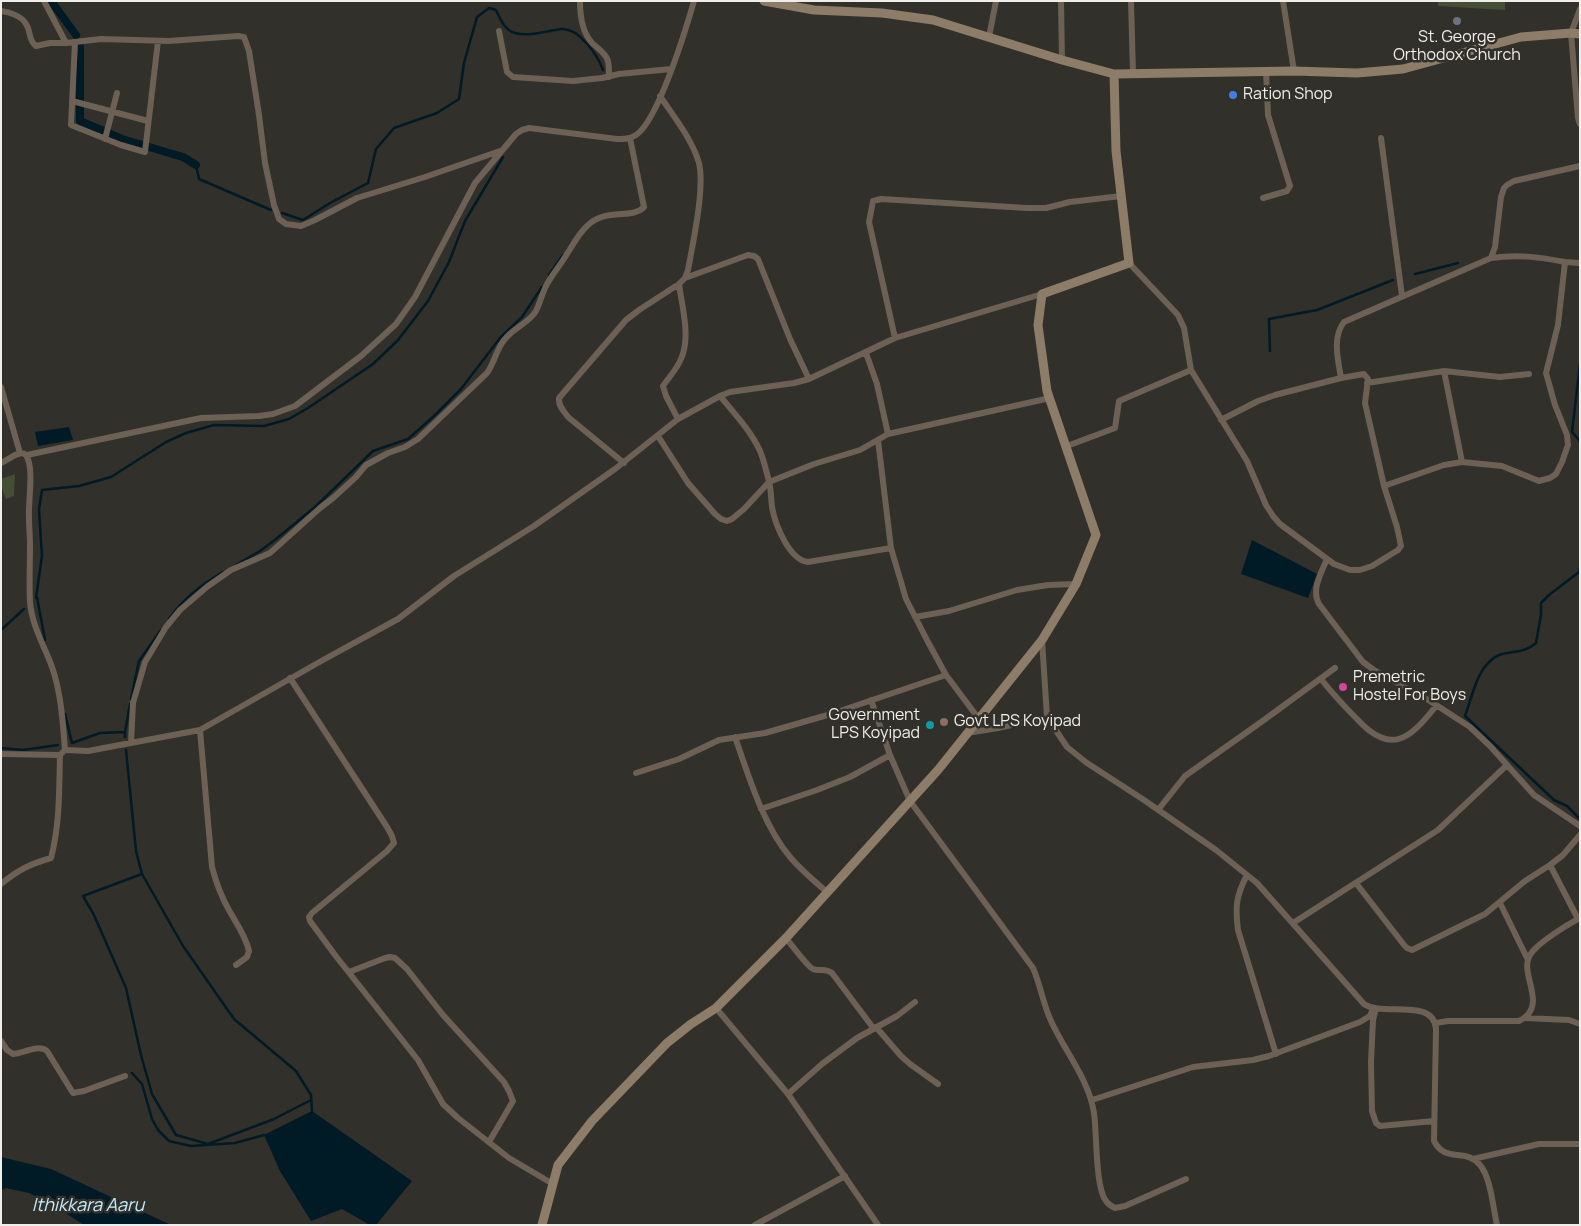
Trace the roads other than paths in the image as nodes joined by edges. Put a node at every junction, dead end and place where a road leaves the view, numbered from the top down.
1 (44, 1) edge
2 (580, 1) edge
3 (694, 1) edge
4 (764, 1) edge
5 (996, 1) edge
6 (1061, 1) edge
7 (1131, 1) edge
8 (1283, 1) edge
9 (1580, 8) edge
10 (1, 11) edge
11 (499, 31) dead end
12 (1576, 33) edge
13 (989, 37) junction
14 (158, 41) junction
15 (75, 42) junction
16 (66, 43) junction
17 (1062, 60) junction
18 (671, 69) junction
19 (1266, 71) junction
20 (1294, 71) junction
21 (1114, 74) junction
22 (1133, 74) junction
23 (609, 77) junction
24 (117, 93) dead end
25 (660, 96) junction
26 (72, 101) junction
27 (113, 112) junction
28 (148, 121) junction
29 (1580, 124) edge
30 (105, 138) junction
31 (630, 138) junction
32 (1381, 138) dead end
33 (501, 150) junction
34 (1580, 166) edge
35 (1121, 196) junction
36 (1263, 198) dead end
37 (1491, 258) junction
38 (1565, 262) junction
39 (1580, 262) edge
40 (1129, 263) junction
41 (685, 278) junction
42 (679, 284) junction
43 (1042, 294) junction
44 (1402, 296) junction
45 (895, 338) junction
46 (866, 352) junction
47 (1191, 370) junction
48 (1444, 371) junction
49 (1529, 374) dead end
50 (1341, 378) junction
51 (809, 379) junction
52 (1367, 383) junction
53 (1, 387) edge
54 (720, 396) junction
55 (1050, 398) junction
56 (678, 419) junction
57 (1221, 420) junction
58 (888, 434) junction
59 (658, 436) junction
60 (878, 440) junction
61 (1067, 446) junction
62 (23, 454) junction
63 (1462, 462) junction
64 (1, 463) edge
65 (624, 463) junction
66 (770, 482) junction
67 (1384, 486) junction
68 (890, 548) junction
69 (1326, 559) junction
70 (1076, 584) junction
71 (915, 617) junction
72 (1042, 640) junction
73 (1335, 668) dead end
74 (946, 675) junction
75 (290, 678) junction
76 (1321, 678) junction
77 (871, 700) junction
78 (1436, 706) junction
79 (1047, 717) junction
80 (979, 719) junction
81 (200, 730) junction
82 (967, 733) junction
83 (735, 737) junction
84 (131, 743) junction
85 (65, 750) junction
86 (1, 754) edge
87 (60, 755) junction
88 (890, 755) junction
89 (1508, 765) junction
90 (636, 773) dead end
91 (910, 801) junction
92 (761, 809) junction
93 (1158, 810) junction
94 (1580, 826) edge
95 (1580, 835) edge
96 (1550, 865) junction
97 (1247, 876) junction
98 (1356, 883) junction
99 (1, 884) edge
100 (827, 892) junction
101 (1500, 903) junction
102 (1579, 919) edge
103 (1293, 923) junction
104 (786, 938) junction
105 (1528, 960) junction
106 (236, 965) dead end
107 (349, 972) junction
108 (915, 1002) dead end
109 (716, 1008) junction
110 (1374, 1009) junction
111 (1525, 1018) junction
112 (1436, 1023) junction
113 (1580, 1024) edge
114 (875, 1028) junction
115 (1, 1041) edge
116 (1276, 1054) junction
117 (125, 1076) dead end
118 (938, 1084) dead end
119 (788, 1094) junction
120 (1092, 1100) junction
121 (1434, 1121) junction
122 (489, 1142) junction
123 (1580, 1144) edge
124 (1473, 1158) junction
125 (845, 1176) junction
126 (1186, 1179) dead end
127 (553, 1184) junction
128 (542, 1225) edge
129 (755, 1225) edge
130 (878, 1225) edge
131 (1497, 1225) edge

1 - 16 street
2 - 23 street
3 - 18 street
4 - 13 street
5 - 13 street
6 - 17 street
7 - 22 street
8 - 20 street
9 - 12 street
10 - 16 street
11 - 23 street
12 - 20 street
12 - 29 street
13 - 17 street
14 - 15 street
14 - 28 street
14 - 33 street
15 - 16 street
15 - 26 street
17 - 21 street
18 - 23 street
18 - 25 street
19 - 20 street
19 - 22 street
19 - 36 street
21 - 22 street
21 - 35 street
24 - 27 street
25 - 31 street
25 - 41 street
26 - 27 street
26 - 30 street
27 - 28 street
27 - 30 street
28 - 30 street
31 - 33 street
31 - 84 street
32 - 44 street
33 - 62 street
34 - 37 street
35 - 40 street
35 - 45 street
37 - 38 street
37 - 44 street
38 - 39 street
38 - 63 street
40 - 43 street
40 - 47 street
41 - 42 street
41 - 51 street
42 - 56 street
42 - 65 street
43 - 45 street
43 - 55 street
44 - 50 street
45 - 46 street
46 - 51 street
46 - 58 street
47 - 57 street
47 - 61 street
48 - 49 street
48 - 52 street
48 - 63 street
50 - 52 street
50 - 57 street
51 - 54 street
52 - 67 street
53 - 62 street
54 - 56 street
54 - 66 street
55 - 58 street
55 - 61 street
56 - 59 street
57 - 69 street
58 - 60 street
59 - 65 street
59 - 66 street
60 - 66 street
60 - 68 street
61 - 70 street
62 - 64 street
62 - 85 street
63 - 67 street
65 - 75 street
66 - 68 street
67 - 69 street
68 - 71 street
69 - 78 street
70 - 71 street
70 - 72 street
71 - 74 street
72 - 79 street
72 - 80 street
73 - 76 street
74 - 77 street
74 - 80 street
75 - 81 street
75 - 107 street
76 - 78 street
76 - 93 street
77 - 83 street
77 - 88 street
78 - 89 street
79 - 82 street
79 - 93 street
80 - 82 street
81 - 84 street
81 - 106 street
82 - 91 street
83 - 90 street
83 - 92 street
84 - 85 street
85 - 87 street
86 - 87 street
87 - 99 street
88 - 91 street
88 - 92 street
89 - 94 street
89 - 98 street
91 - 100 street
91 - 120 street
92 - 100 street
93 - 97 street
95 - 96 street
96 - 101 street
96 - 102 street
97 - 103 street
97 - 116 street
98 - 101 street
98 - 103 street
100 - 104 street
101 - 105 street
102 - 105 street
103 - 110 street
104 - 109 street
104 - 114 street
105 - 111 street
107 - 122 street
107 - 122 street
108 - 114 street
109 - 119 street
109 - 127 street
110 - 112 street
110 - 116 street
110 - 121 street
111 - 112 street
111 - 113 street
112 - 121 street
114 - 118 street
114 - 119 street
115 - 117 street
116 - 120 street
119 - 125 street
120 - 126 street
121 - 124 street
122 - 127 street
123 - 124 street
124 - 131 street
125 - 129 street
125 - 130 street
127 - 128 street

